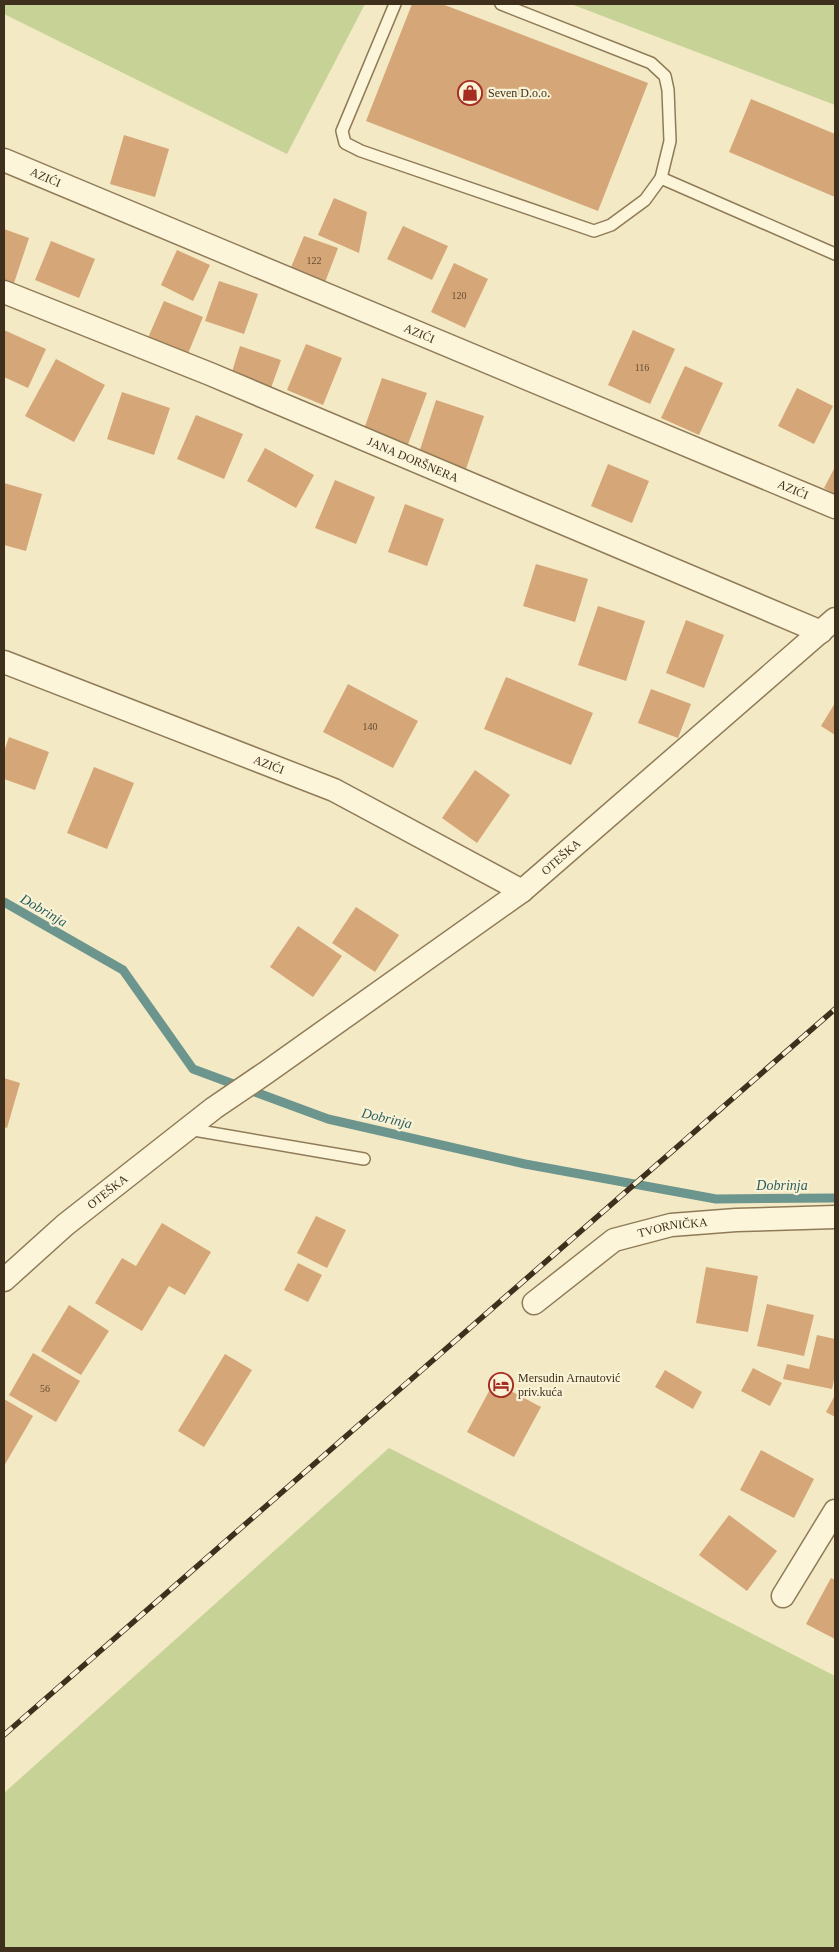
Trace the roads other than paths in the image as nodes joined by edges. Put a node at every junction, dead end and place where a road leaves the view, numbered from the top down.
1 (395, 4) edge
2 (501, 4) edge
3 (4, 160) edge
4 (661, 178) junction
5 (835, 254) edge
6 (4, 292) edge
7 (835, 507) edge
8 (828, 626) edge
9 (4, 662) edge
10 (522, 892) junction
11 (188, 1129) junction
12 (364, 1159) dead end
13 (835, 1217) edge
14 (4, 1280) edge
15 (534, 1303) dead end
16 (835, 1511) edge
17 (783, 1596) dead end

1 - 4 lane
2 - 4 lane
3 - 7 street, AZIĆI
4 - 5 lane
6 - 8 street, JANA DORŠNERA
8 - 10 street, OTEŠKA
9 - 10 street, AZIĆI
10 - 11 street, OTEŠKA
11 - 12 lane
11 - 14 street, OTEŠKA
13 - 15 street, TVORNIČKA
16 - 17 street

